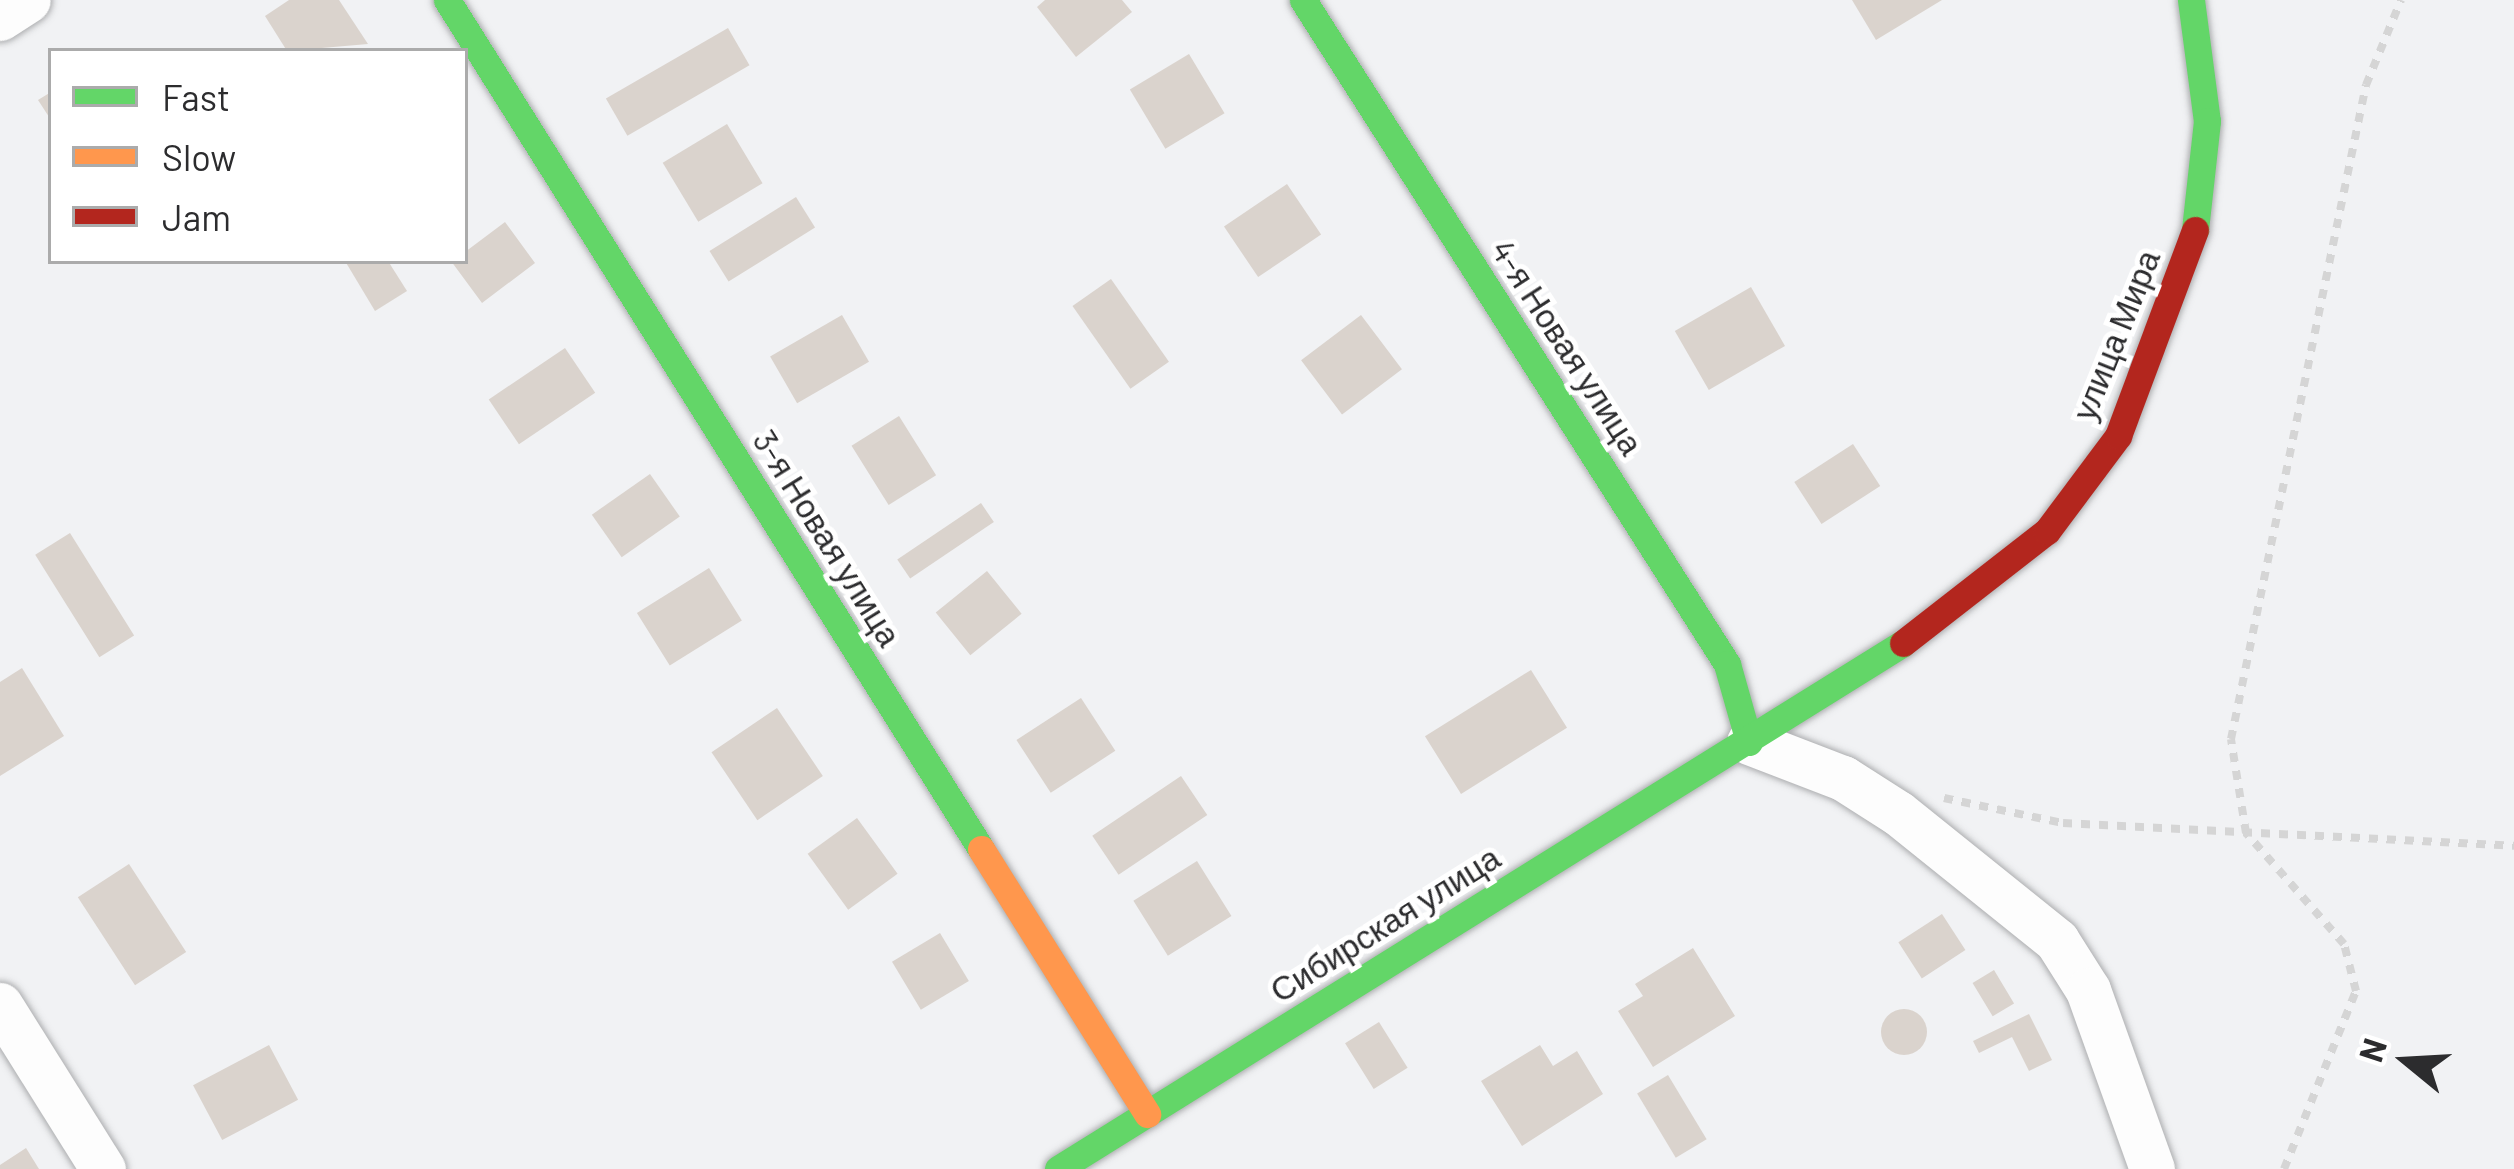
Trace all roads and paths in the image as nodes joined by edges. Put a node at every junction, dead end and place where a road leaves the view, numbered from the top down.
1 (28, 0) edge
2 (447, 0) edge
3 (1303, 0) edge
4 (2191, 0) edge
5 (2401, 0) edge
6 (0, 18) edge
7 (1749, 742) junction
8 (1924, 794) dead end
9 (2246, 833) junction
10 (2514, 846) edge
11 (0, 1004) edge
12 (1147, 1114) junction
13 (103, 1169) edge
14 (1058, 1169) edge
15 (2152, 1169) edge
16 (2284, 1169) edge

1 - 6 street
2 - 12 street, 3-я Новая улица
3 - 7 street, 4-я Новая улица
4 - 7 street, улица Мира
5 - 9 path
7 - 12 street, Сибирская улица
7 - 15 street
8 - 9 path
9 - 10 path
9 - 16 path
11 - 13 street
12 - 14 street, Сибирская улица

